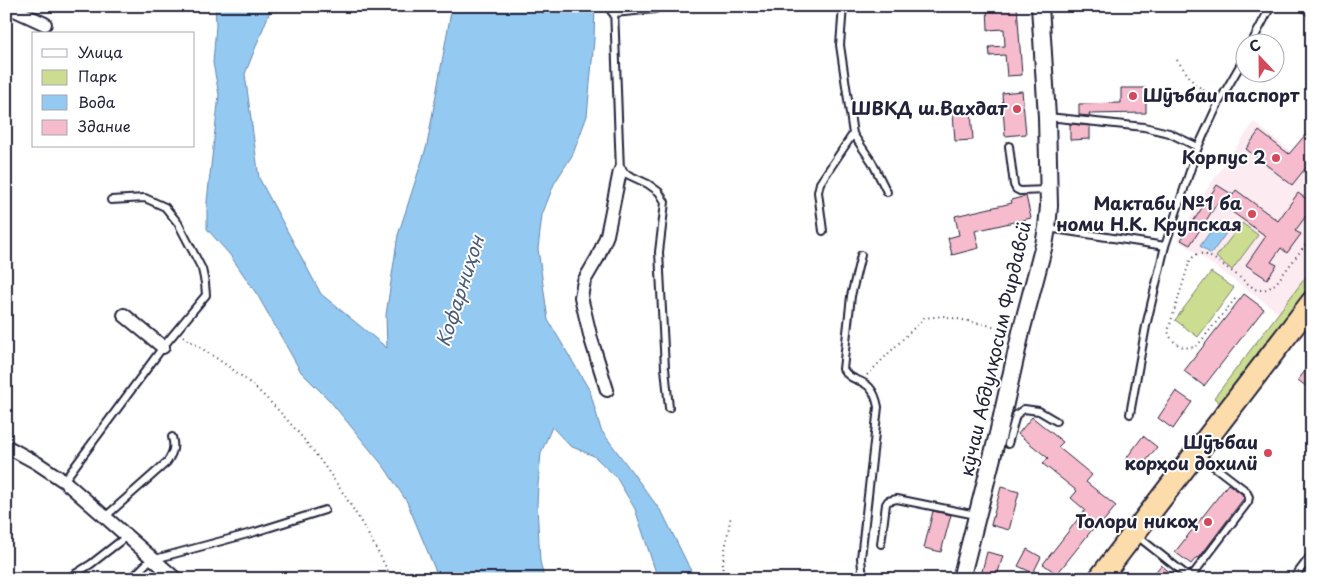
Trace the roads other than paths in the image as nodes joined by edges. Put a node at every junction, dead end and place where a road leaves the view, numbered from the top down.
1 (6, 6) edge
2 (655, 6) edge
3 (842, 6) edge
4 (1040, 6) edge
5 (1270, 6) edge
6 (614, 8) edge
7 (45, 24) dead end
8 (1257, 32) edge
9 (1236, 72) edge
10 (1047, 117) junction
11 (853, 134) junction
12 (1009, 146) dead end
13 (1198, 147) junction
14 (620, 171) junction
15 (1049, 190) junction
16 (887, 192) dead end
17 (111, 200) dead end
18 (1047, 228) junction
19 (823, 231) dead end
20 (1165, 246) junction
21 (861, 255) dead end
22 (1312, 302) edge
23 (124, 316) dead end
24 (1312, 317) edge
25 (163, 346) junction
26 (607, 390) dead end
27 (669, 408) dead end
28 (1130, 414) dead end
29 (1056, 421) dead end
30 (172, 437) dead end
31 (1008, 444) dead end
32 (6, 446) edge
33 (1203, 458) junction
34 (64, 481) junction
35 (324, 510) dead end
36 (976, 515) junction
37 (105, 517) junction
38 (127, 536) junction
39 (1141, 538) junction
40 (881, 544) dead end
41 (1312, 554) edge
42 (154, 558) junction
43 (67, 579) edge
44 (131, 579) edge
45 (176, 579) edge
46 (863, 579) edge
47 (961, 579) edge
48 (1099, 579) edge
49 (1110, 579) edge
50 (1293, 579) edge

1 - 7 street
2 - 6 street
3 - 11 lane
4 - 10 street, кӯчаи Абдулқосим Фирдавсӣ
5 - 8 lane
6 - 14 lane
9 - 13 lane
10 - 13 lane
10 - 15 street, кӯчаи Абдулқосим Фирдавсӣ
11 - 16 lane
11 - 19 lane
12 - 15 lane
13 - 20 lane
14 - 26 street
14 - 27 lane
15 - 18 street, кӯчаи Абдулқосим Фирдавсӣ
17 - 25 lane
18 - 20 lane
18 - 36 street, кӯчаи Абдулқосим Фирдавсӣ
20 - 28 lane
21 - 46 lane
22 - 48 highway
23 - 25 street
24 - 33 highway
25 - 34 lane
29 - 31 lane
30 - 37 lane
32 - 34 street
33 - 39 highway
33 - 39 lane
34 - 37 street
35 - 42 lane
36 - 40 lane
36 - 47 street, кӯчаи Абдулқосим Фирдавсӣ
37 - 38 street
38 - 42 street
38 - 43 lane
39 - 49 highway
41 - 50 lane
42 - 44 lane
42 - 45 street

